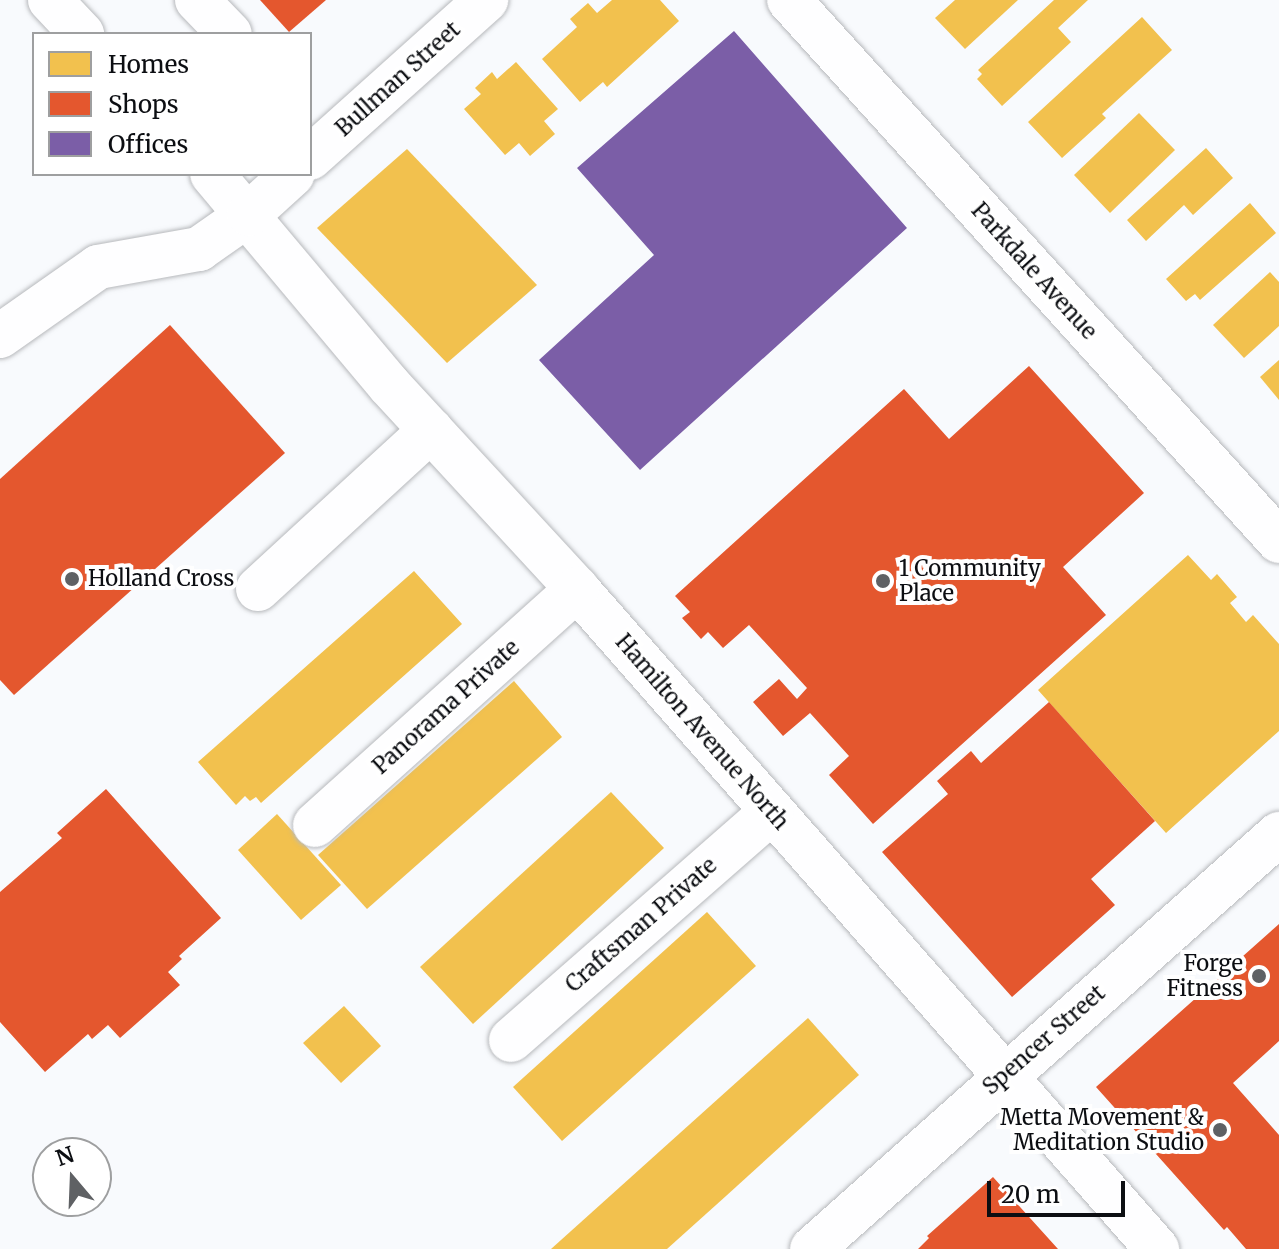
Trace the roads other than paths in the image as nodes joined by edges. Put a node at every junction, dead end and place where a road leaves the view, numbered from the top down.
1 (50, 0) edge
2 (197, 0) edge
3 (486, 0) edge
4 (789, 0) edge
5 (80, 32) edge
6 (228, 32) edge
7 (317, 138) edge
8 (214, 176) edge
9 (291, 176) edge
10 (249, 214) junction
11 (0, 336) edge
12 (431, 430) junction
13 (1279, 541) edge
14 (258, 589) dead end
15 (577, 589) junction
16 (771, 812) junction
17 (315, 825) dead end
18 (1279, 834) edge
19 (511, 1040) dead end
20 (1006, 1074) junction
21 (812, 1249) edge
22 (1157, 1249) edge

1 - 5 street
2 - 6 street
3 - 7 street, Bullman Street
4 - 13 street, Parkdale Avenue
8 - 10 street, Hamilton Avenue North
9 - 10 street
10 - 11 street
10 - 12 street, Hamilton Avenue North
12 - 14 street
12 - 15 street, Hamilton Avenue North
15 - 16 street, Hamilton Avenue North
15 - 17 street, Panorama Private
16 - 19 street, Craftsman Private
16 - 20 street, Hamilton Avenue North
18 - 20 street, Spencer Street
20 - 21 street, Spencer Street
20 - 22 street, Hamilton Avenue North

